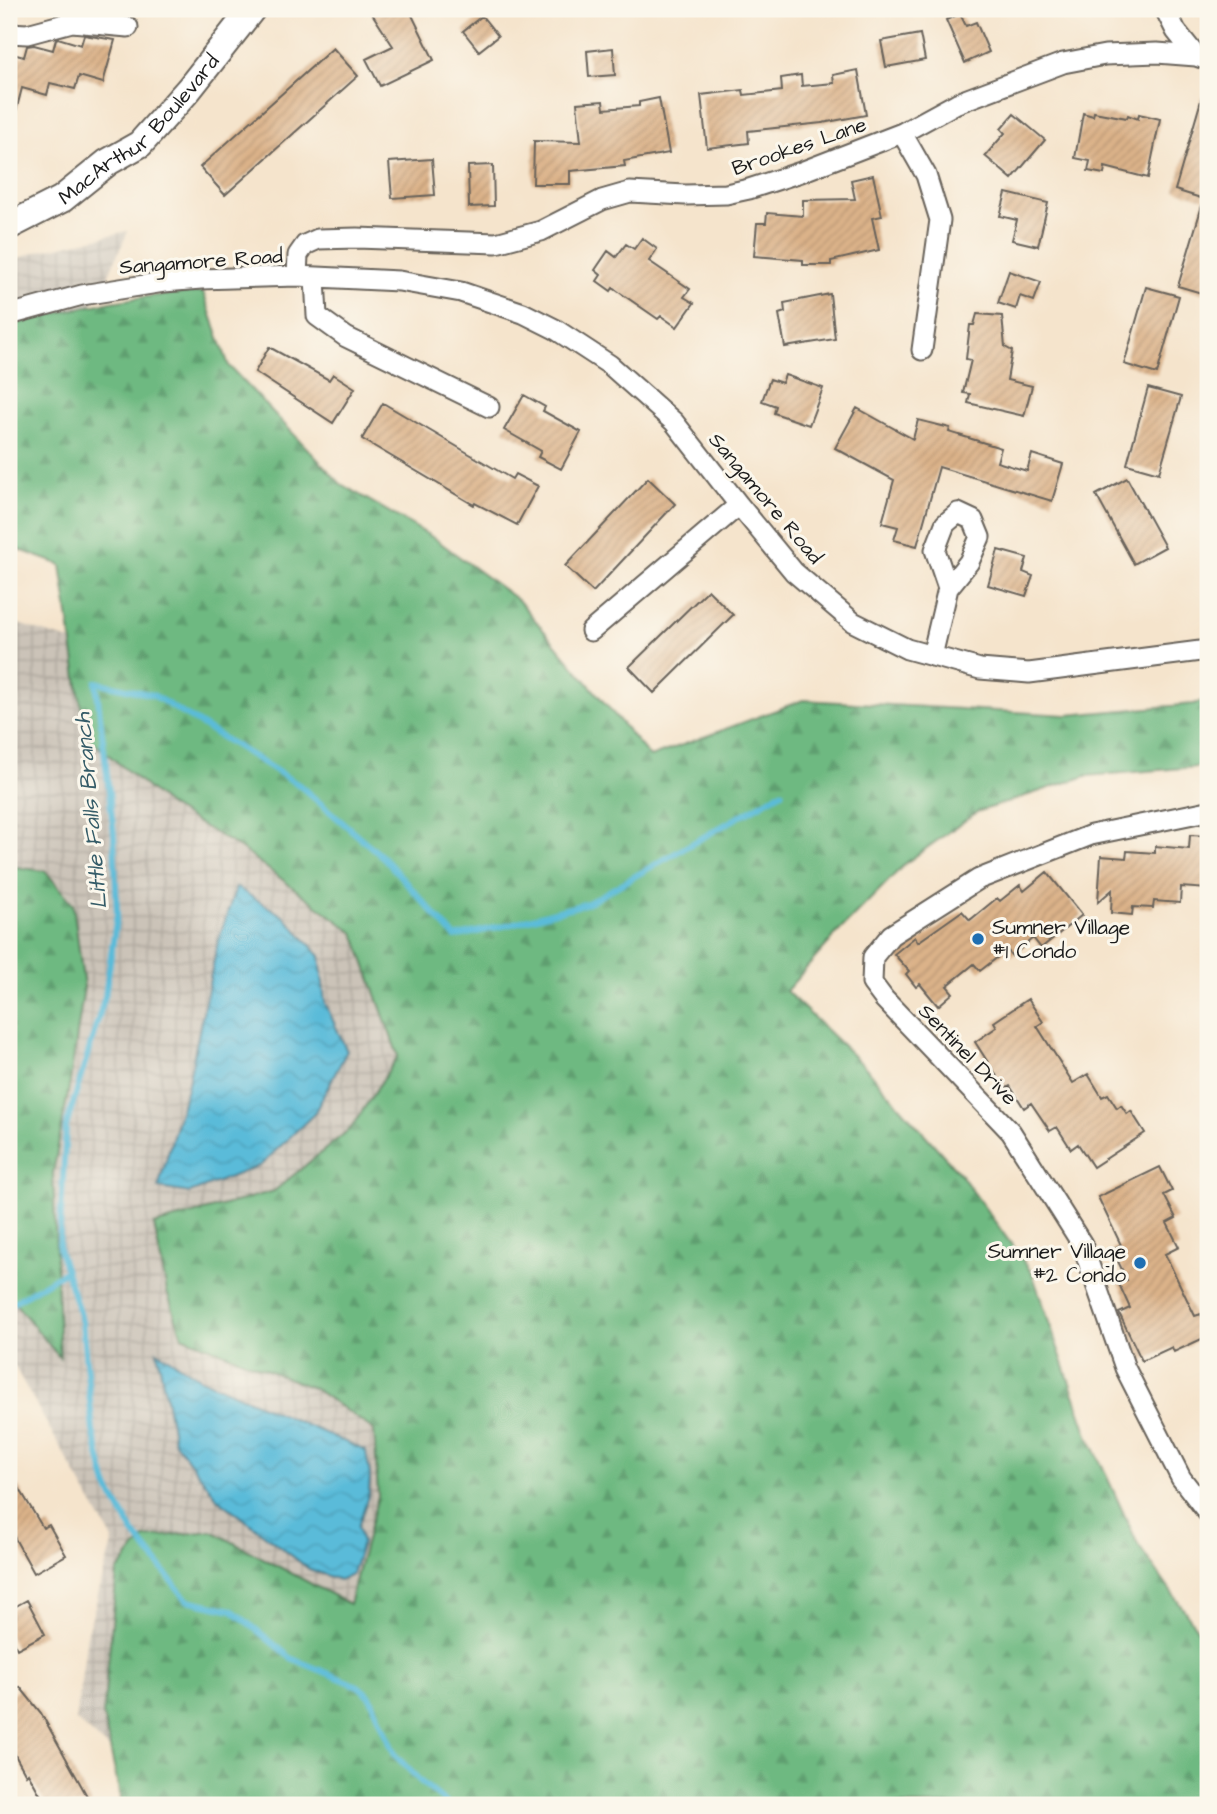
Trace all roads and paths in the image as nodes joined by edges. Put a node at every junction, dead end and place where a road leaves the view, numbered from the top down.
1 (252, 9) edge
2 (1165, 9) edge
3 (128, 26) dead end
4 (9, 33) edge
5 (1202, 58) edge
6 (902, 133) junction
7 (9, 226) edge
8 (306, 277) junction
9 (9, 315) edge
10 (922, 350) dead end
11 (489, 407) dead end
12 (738, 505) junction
13 (948, 588) dead end
14 (591, 631) dead end
15 (1208, 650) edge
16 (932, 656) junction
17 (1208, 811) edge
18 (1208, 1513) edge

1 - 7 main road, MacArthur Boulevard
2 - 5 street
3 - 4 street
5 - 6 street, Brookes Lane
6 - 8 street, Brookes Lane
6 - 10 street
8 - 9 street, Sangamore Road
8 - 11 street
8 - 12 street, Sangamore Road
12 - 14 street
12 - 16 street, Sangamore Road
13 - 16 street
15 - 16 street, Sangamore Road
17 - 18 street, Sentinel Drive

